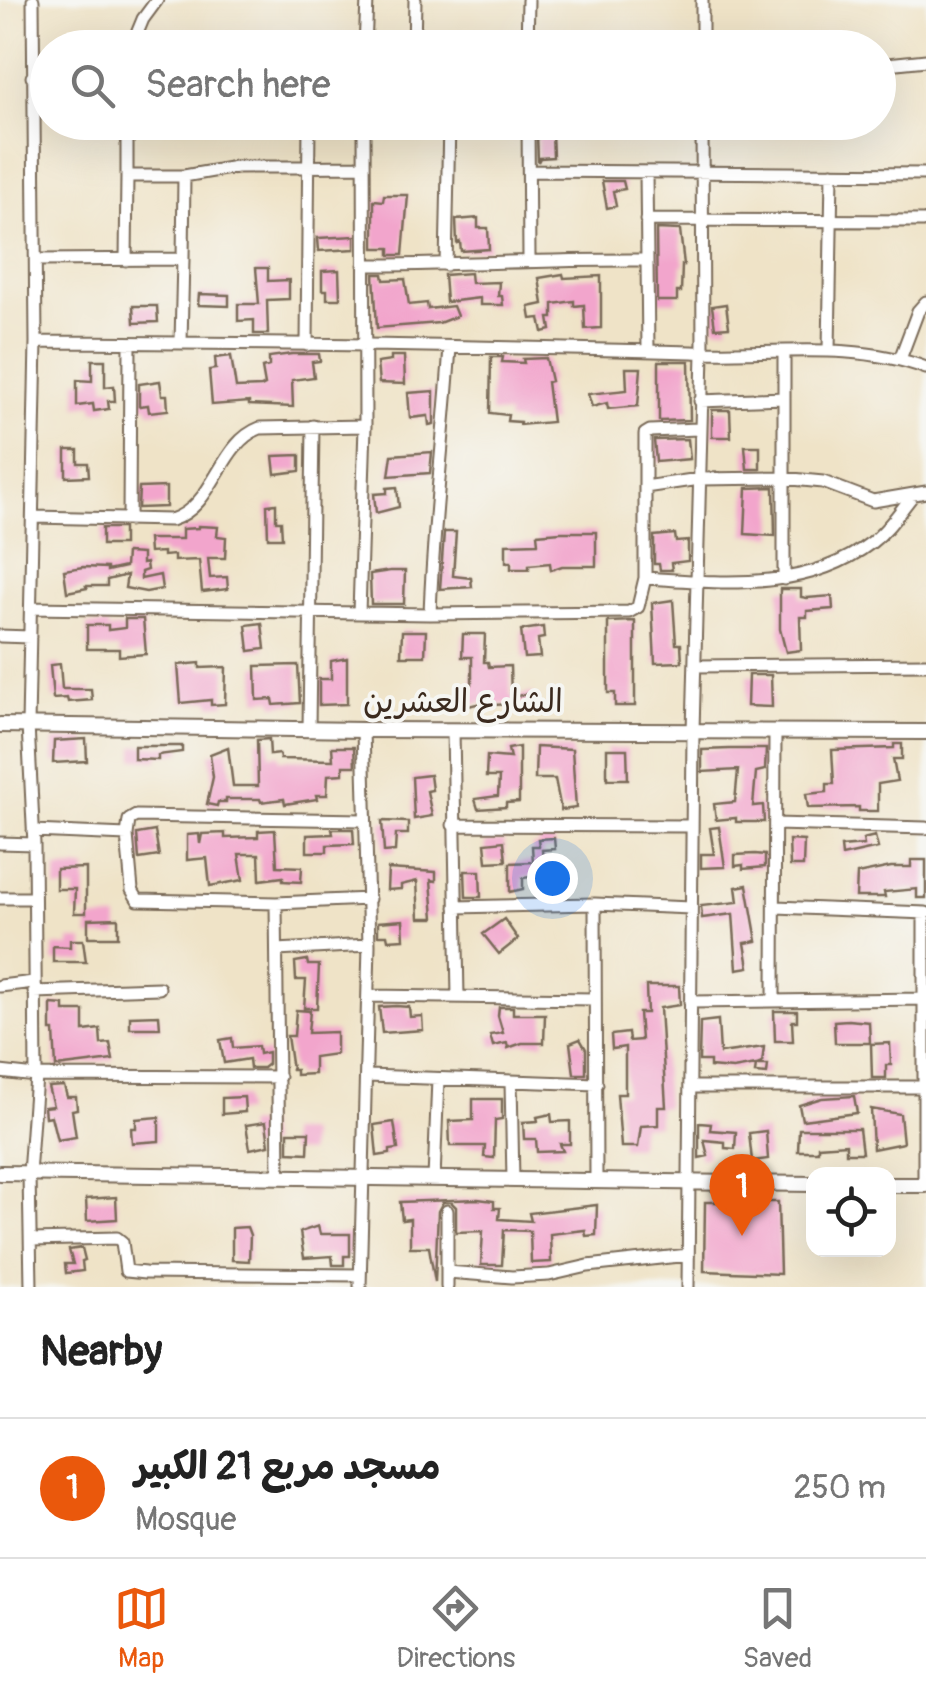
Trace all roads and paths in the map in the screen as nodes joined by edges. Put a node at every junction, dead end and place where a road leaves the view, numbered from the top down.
1 (33, 0) edge
2 (157, 0) edge
3 (367, 0) edge
4 (414, 0) edge
5 (528, 0) edge
6 (702, 0) edge
7 (33, 30) edge
8 (139, 30) edge
9 (366, 30) edge
10 (414, 30) edge
11 (527, 30) edge
12 (702, 30) edge
13 (926, 60) edge
14 (896, 64) edge
15 (33, 140) edge
16 (127, 140) edge
17 (309, 140) edge
18 (364, 140) edge
19 (449, 140) edge
20 (528, 140) edge
21 (702, 140) edge
22 (308, 166) junction
23 (364, 166) junction
24 (528, 172) junction
25 (646, 172) junction
26 (702, 172) junction
27 (832, 172) junction
28 (926, 174) edge
29 (126, 176) junction
30 (184, 176) junction
31 (646, 220) junction
32 (701, 220) junction
33 (832, 220) junction
34 (926, 222) edge
35 (184, 259) junction
36 (528, 259) junction
37 (36, 260) junction
38 (126, 260) junction
39 (646, 260) junction
40 (364, 265) junction
41 (446, 265) junction
42 (926, 302) edge
43 (36, 342) junction
44 (130, 342) junction
45 (181, 342) junction
46 (307, 345) junction
47 (364, 346) junction
48 (450, 347) junction
49 (648, 351) junction
50 (829, 351) junction
51 (784, 352) junction
52 (702, 353) junction
53 (900, 360) junction
54 (926, 368) edge
55 (784, 398) junction
56 (700, 401) junction
57 (312, 426) junction
58 (365, 426) junction
59 (698, 429) junction
60 (782, 478) junction
61 (698, 479) junction
62 (645, 487) junction
63 (919, 493) edge
64 (32, 517) junction
65 (129, 520) junction
66 (645, 578) junction
67 (784, 580) junction
68 (698, 581) junction
69 (30, 608) junction
70 (309, 610) junction
71 (359, 613) junction
72 (430, 614) junction
73 (0, 636) edge
74 (30, 637) junction
75 (926, 664) edge
76 (695, 666) junction
77 (0, 725) edge
78 (28, 725) junction
79 (309, 729) junction
80 (363, 730) junction
81 (453, 730) junction
82 (692, 731) junction
83 (775, 731) junction
84 (926, 732) edge
85 (364, 820) junction
86 (452, 824) junction
87 (775, 824) junction
88 (692, 826) junction
89 (926, 828) edge
90 (126, 835) junction
91 (33, 837) junction
92 (0, 843) edge
93 (0, 898) edge
94 (34, 898) junction
95 (370, 900) junction
96 (276, 902) junction
97 (595, 904) junction
98 (456, 907) junction
99 (776, 907) junction
100 (691, 908) junction
101 (925, 913) edge
102 (369, 946) junction
103 (276, 950) junction
104 (0, 986) edge
105 (34, 987) junction
106 (159, 988) dead end
107 (369, 996) junction
108 (458, 997) junction
109 (596, 999) junction
110 (774, 999) junction
111 (923, 999) junction
112 (690, 1002) junction
113 (0, 1072) edge
114 (36, 1076) junction
115 (279, 1076) junction
116 (367, 1076) junction
117 (438, 1079) junction
118 (512, 1082) junction
119 (596, 1084) junction
120 (690, 1087) junction
121 (924, 1087) edge
122 (0, 1174) edge
123 (29, 1174) junction
124 (279, 1177) junction
125 (363, 1178) junction
126 (434, 1179) junction
127 (513, 1180) junction
128 (596, 1181) junction
129 (689, 1182) junction
130 (806, 1184) edge
131 (896, 1184) edge
132 (925, 1185) edge
133 (447, 1210) dead end
134 (30, 1240) junction
135 (688, 1255) junction
136 (126, 1271) junction
137 (447, 1272) junction
138 (170, 1281) edge
139 (360, 1281) edge
140 (31, 1287) edge
141 (125, 1287) edge
142 (447, 1287) edge
143 (688, 1287) edge

1 - 7 street
2 - 8 street
3 - 9 street
4 - 10 street
5 - 11 street
6 - 12 street
13 - 14 street
15 - 37 street
16 - 29 street
17 - 22 street
18 - 23 street
19 - 41 street
20 - 24 street
21 - 26 street
22 - 23 street
22 - 30 street
22 - 46 street
23 - 40 street
24 - 25 street
24 - 36 street
25 - 26 street
25 - 31 street
26 - 27 street
26 - 32 street
27 - 28 street
27 - 33 street
29 - 30 street
29 - 38 street
30 - 35 street
31 - 32 street
31 - 39 street
32 - 33 street
32 - 52 street
33 - 34 street
33 - 50 street
35 - 38 street
35 - 45 street
36 - 39 street
36 - 41 street
37 - 38 street
37 - 43 street
39 - 49 street
40 - 41 street
40 - 47 street
42 - 53 street
43 - 44 street
43 - 64 street
44 - 45 street
44 - 65 street
45 - 46 street
46 - 47 street
47 - 48 street
47 - 58 street
48 - 49 street
48 - 72 street
49 - 52 street
50 - 51 street
50 - 53 street
51 - 52 street
51 - 55 street
52 - 56 street
53 - 54 street
55 - 56 street
55 - 60 street
56 - 59 street
57 - 58 street
57 - 65 street
57 - 70 street
58 - 71 street
59 - 61 street
59 - 62 street
60 - 61 street
60 - 63 street
60 - 67 street
61 - 62 street
61 - 68 street
62 - 66 street
63 - 67 street
64 - 65 street
64 - 69 street
66 - 68 street
66 - 72 street
67 - 68 street
68 - 76 street
69 - 70 street
69 - 74 street
70 - 71 street
70 - 79 street
71 - 72 street
73 - 74 street
74 - 78 street
75 - 76 street
76 - 82 street
77 - 78 street, الشارع العشرين
78 - 79 street, الشارع العشرين
78 - 91 street
79 - 80 street, الشارع العشرين
80 - 81 street, الشارع العشرين
80 - 85 street
81 - 82 street, الشارع العشرين
81 - 86 street
82 - 83 street, الشارع العشرين
82 - 88 street
83 - 84 street, الشارع العشرين
83 - 87 street
85 - 90 street
85 - 95 street
86 - 88 street
86 - 98 street
87 - 89 street
87 - 99 street
88 - 100 street
90 - 91 street
90 - 96 street
91 - 92 street
91 - 94 street
93 - 94 street
94 - 105 street
95 - 96 street
95 - 102 street
96 - 103 street
97 - 98 street
97 - 100 street
97 - 109 street
98 - 108 street
99 - 101 street
99 - 110 street
100 - 112 street
101 - 111 street
102 - 103 street
102 - 107 street
103 - 115 street
104 - 105 street
105 - 106 street
105 - 114 street
107 - 108 street
107 - 116 street
108 - 109 street
109 - 119 street
110 - 111 street
110 - 112 street
111 - 121 street
112 - 120 street
113 - 114 street
114 - 115 street
114 - 123 street
115 - 124 street
116 - 117 street
116 - 125 street
117 - 118 street
117 - 126 street
118 - 119 street
118 - 127 street
119 - 128 street
120 - 121 street
120 - 129 street
121 - 132 street
122 - 123 street
123 - 124 street
123 - 134 street
124 - 125 street
125 - 126 street
125 - 139 street
126 - 127 street
127 - 128 street
128 - 129 street
129 - 130 street
129 - 135 street
131 - 132 street
133 - 137 street
134 - 136 street
134 - 140 street
135 - 137 street
135 - 143 street
136 - 138 street
136 - 141 street
137 - 142 street
138 - 139 street

